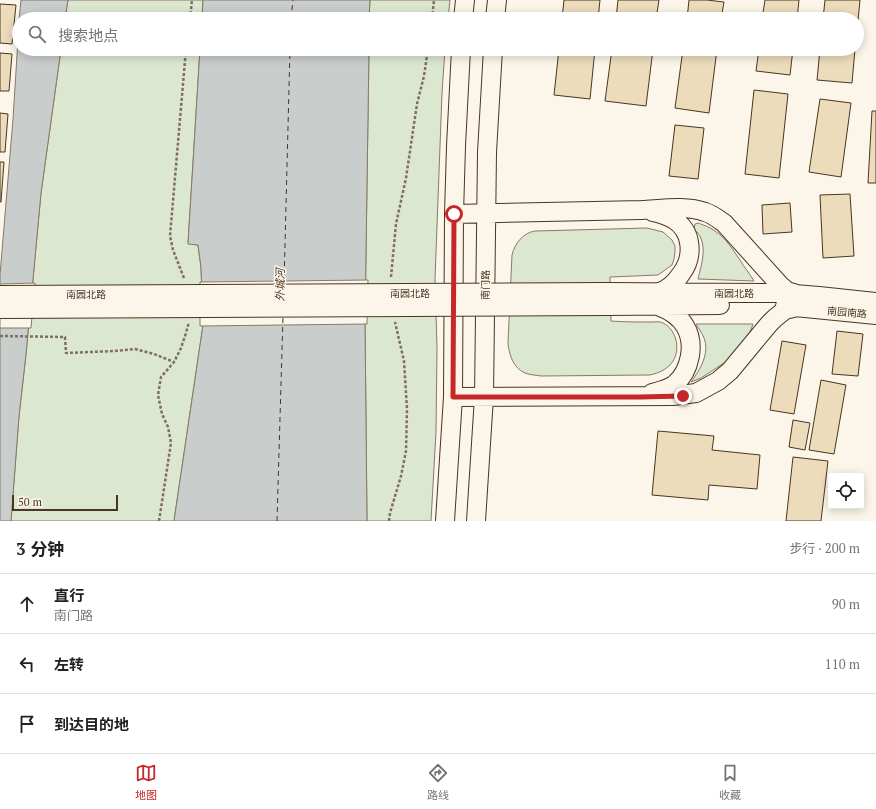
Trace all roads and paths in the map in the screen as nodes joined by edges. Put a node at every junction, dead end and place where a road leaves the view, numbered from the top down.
1 (192, 0) edge
2 (434, 0) edge
3 (465, 0) edge
4 (497, 0) edge
5 (191, 12) edge
6 (433, 12) edge
7 (464, 12) edge
8 (496, 12) edge
9 (461, 56) edge
10 (492, 56) edge
11 (642, 210) junction
12 (486, 213) junction
13 (454, 214) junction
14 (0, 294) edge
15 (606, 299) junction
16 (657, 299) junction
17 (797, 301) junction
18 (876, 302) edge
19 (819, 303) junction
20 (0, 309) edge
21 (876, 315) edge
22 (0, 336) edge
23 (174, 362) dead end
24 (453, 397) junction
25 (484, 397) junction
26 (640, 397) junction
27 (445, 521) edge
28 (476, 521) edge

1 - 5 path
2 - 6 path
3 - 7 main road
4 - 8 main road
9 - 13 main road
10 - 12 main road, 南门路
11 - 12 main road
11 - 16 main road
11 - 17 main road
12 - 13 main road
12 - 25 main road, 南门路
13 - 24 main road
14 - 15 main road, 南园北路, bridge
15 - 16 main road, 南园北路
15 - 20 main road, 南园北路, bridge
16 - 17 main road, 南园北路
16 - 26 main road
17 - 19 main road, 南园北路
17 - 26 main road
18 - 19 main road, 南园南路
19 - 21 main road, 南园南路
22 - 23 path
24 - 25 main road
24 - 27 main road
25 - 26 main road
25 - 28 main road, 南门路

